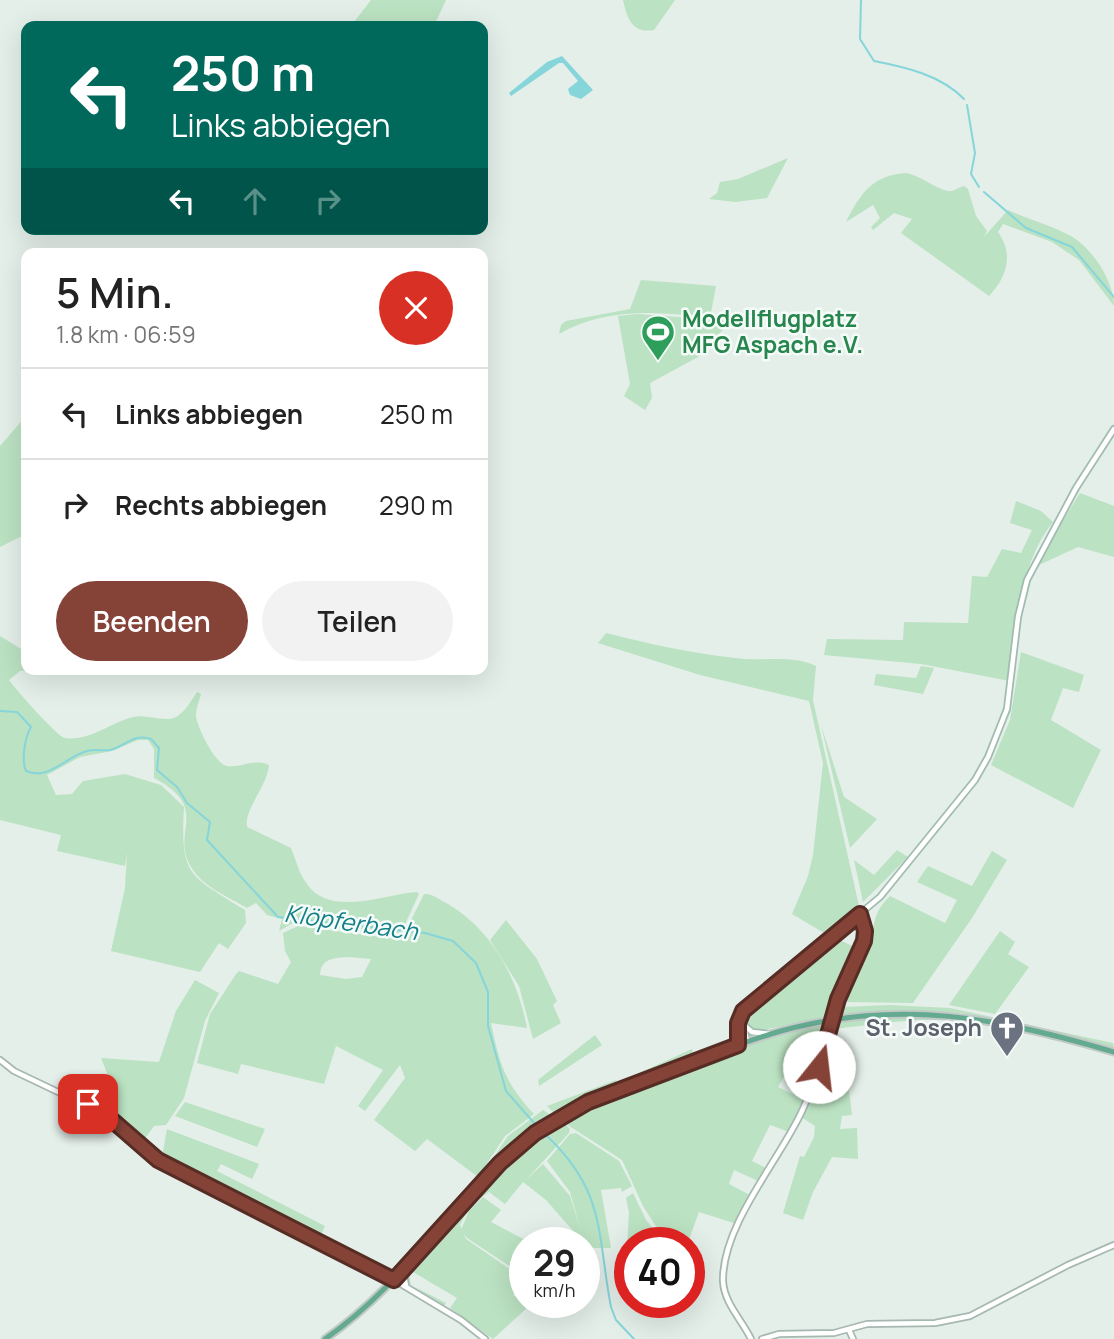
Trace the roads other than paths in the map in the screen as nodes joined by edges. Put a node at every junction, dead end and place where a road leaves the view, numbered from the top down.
1 (1114, 429) edge
2 (860, 914) junction
3 (750, 1005) junction
4 (743, 1022) junction
5 (771, 1034) junction
6 (747, 1042) junction
7 (738, 1045) junction
8 (1114, 1052) edge
9 (0, 1060) edge
10 (1114, 1245) edge
11 (409, 1266) junction
12 (394, 1280) junction
13 (409, 1289) junction
14 (849, 1329) junction
15 (325, 1339) edge
16 (485, 1339) edge
17 (751, 1339) edge
18 (762, 1339) edge
19 (853, 1339) edge

1 - 2 street
2 - 3 street
2 - 17 street, bridge
3 - 4 street
3 - 7 street
4 - 5 street
4 - 6 street
5 - 6 main road
5 - 8 main road
6 - 7 main road
7 - 11 main road
9 - 12 street
10 - 14 street
11 - 12 main road
11 - 13 street
12 - 13 street
12 - 15 main road
13 - 16 street
14 - 18 street
14 - 19 street

